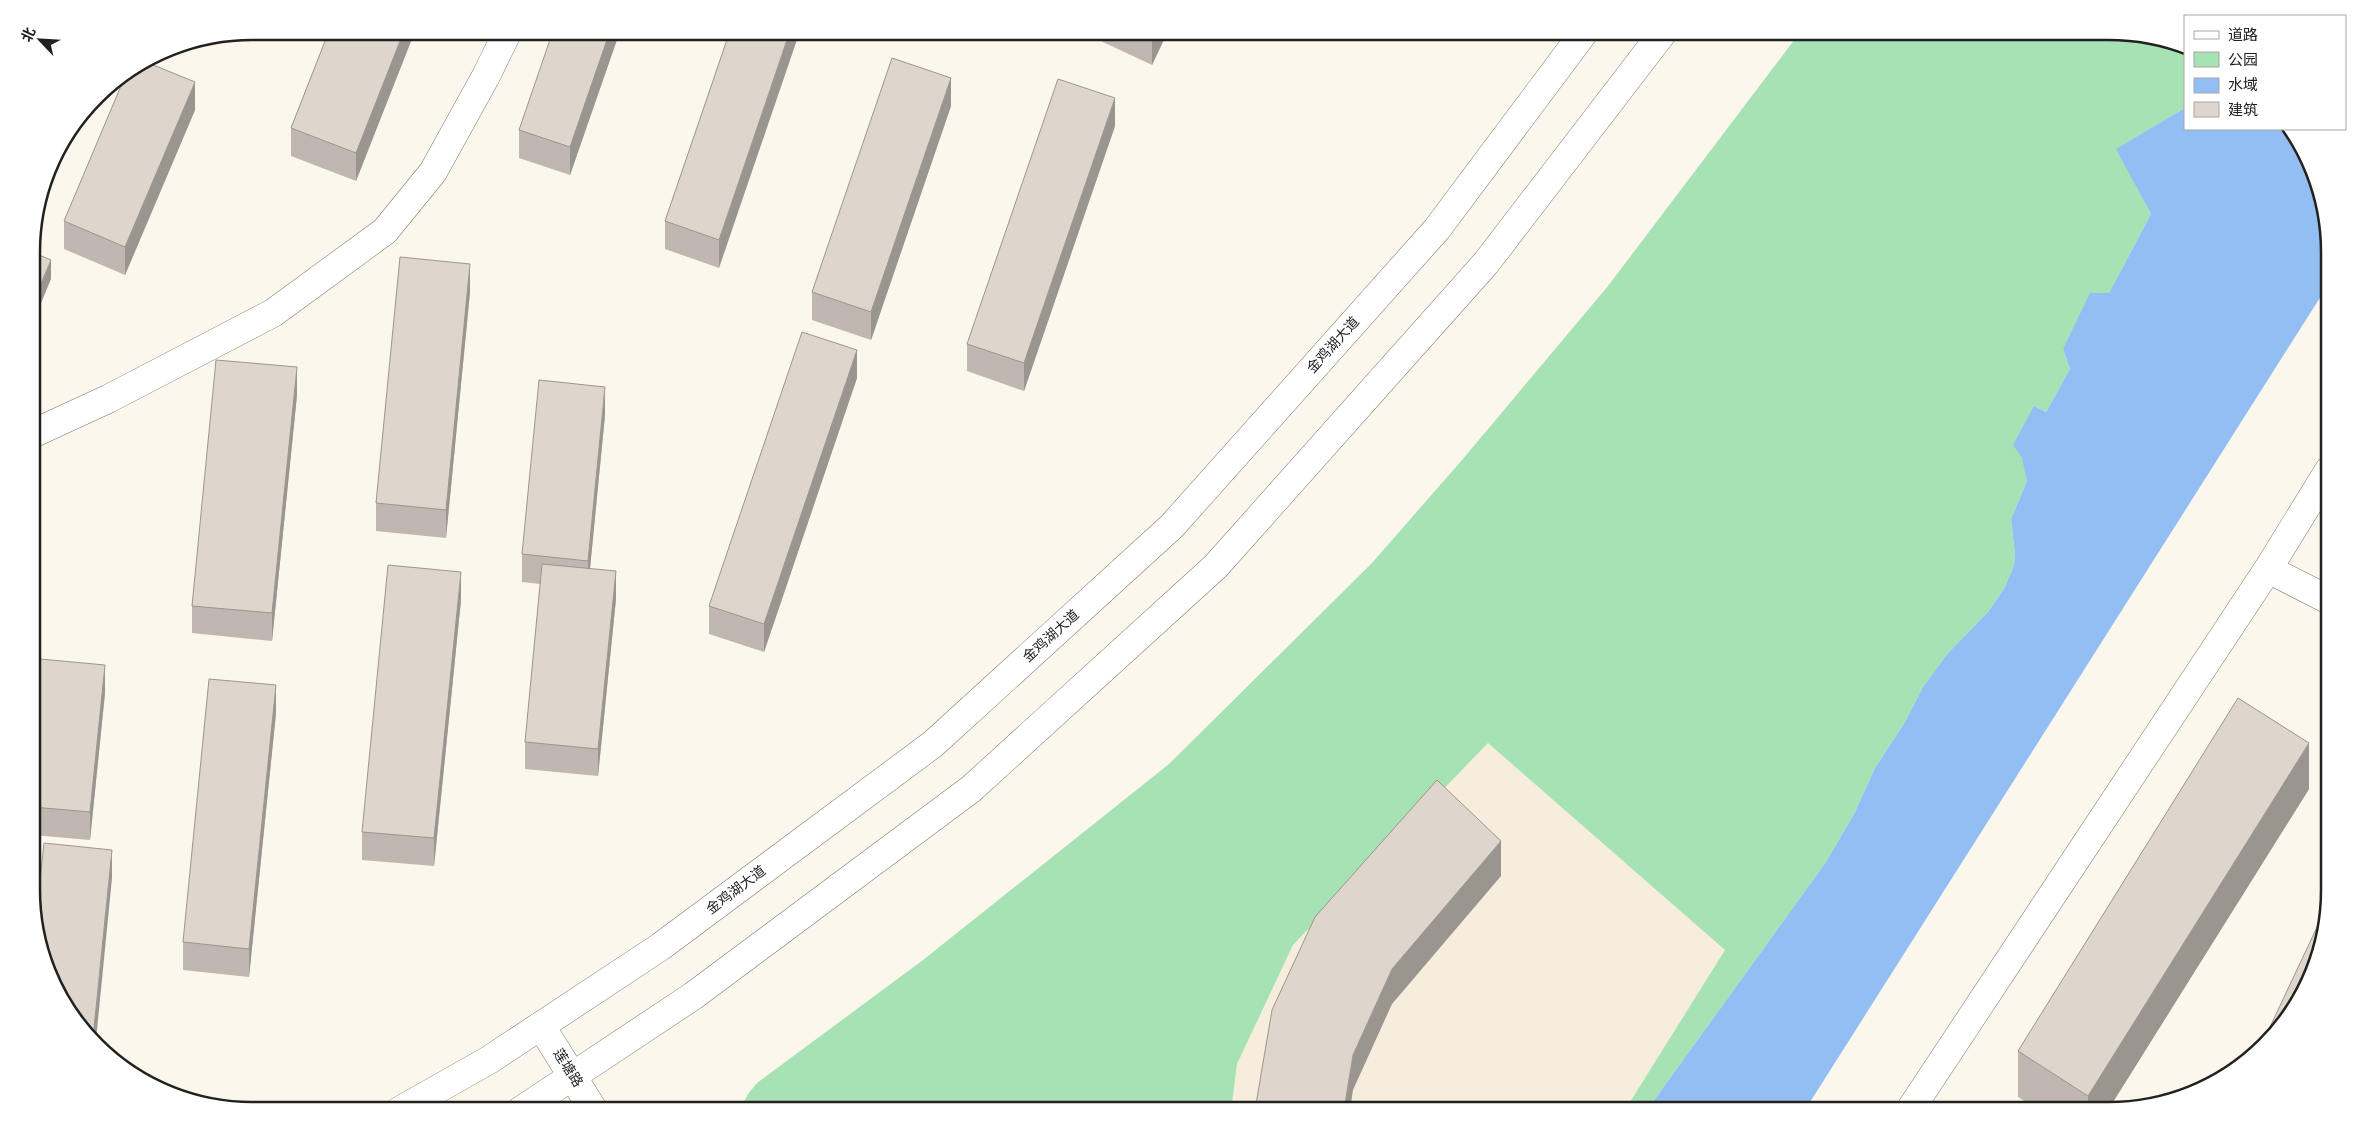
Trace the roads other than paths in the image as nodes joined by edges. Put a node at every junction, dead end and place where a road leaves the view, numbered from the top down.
1 (504, 40) edge
2 (1578, 40) edge
3 (1657, 40) edge
4 (40, 430) edge
5 (2321, 483) edge
6 (2268, 569) junction
7 (2321, 596) edge
8 (541, 1026) junction
9 (573, 1076) junction
10 (415, 1102) edge
11 (534, 1102) edge
12 (589, 1102) edge
13 (1915, 1102) edge

1 - 4 main road
2 - 8 main road, 金鸡湖大道
3 - 9 main road
5 - 6 main road
6 - 7 main road
6 - 13 main road
8 - 9 main road, 莲塘路
8 - 10 main road, 金鸡湖大道
9 - 11 main road
9 - 12 main road, 莲塘路

